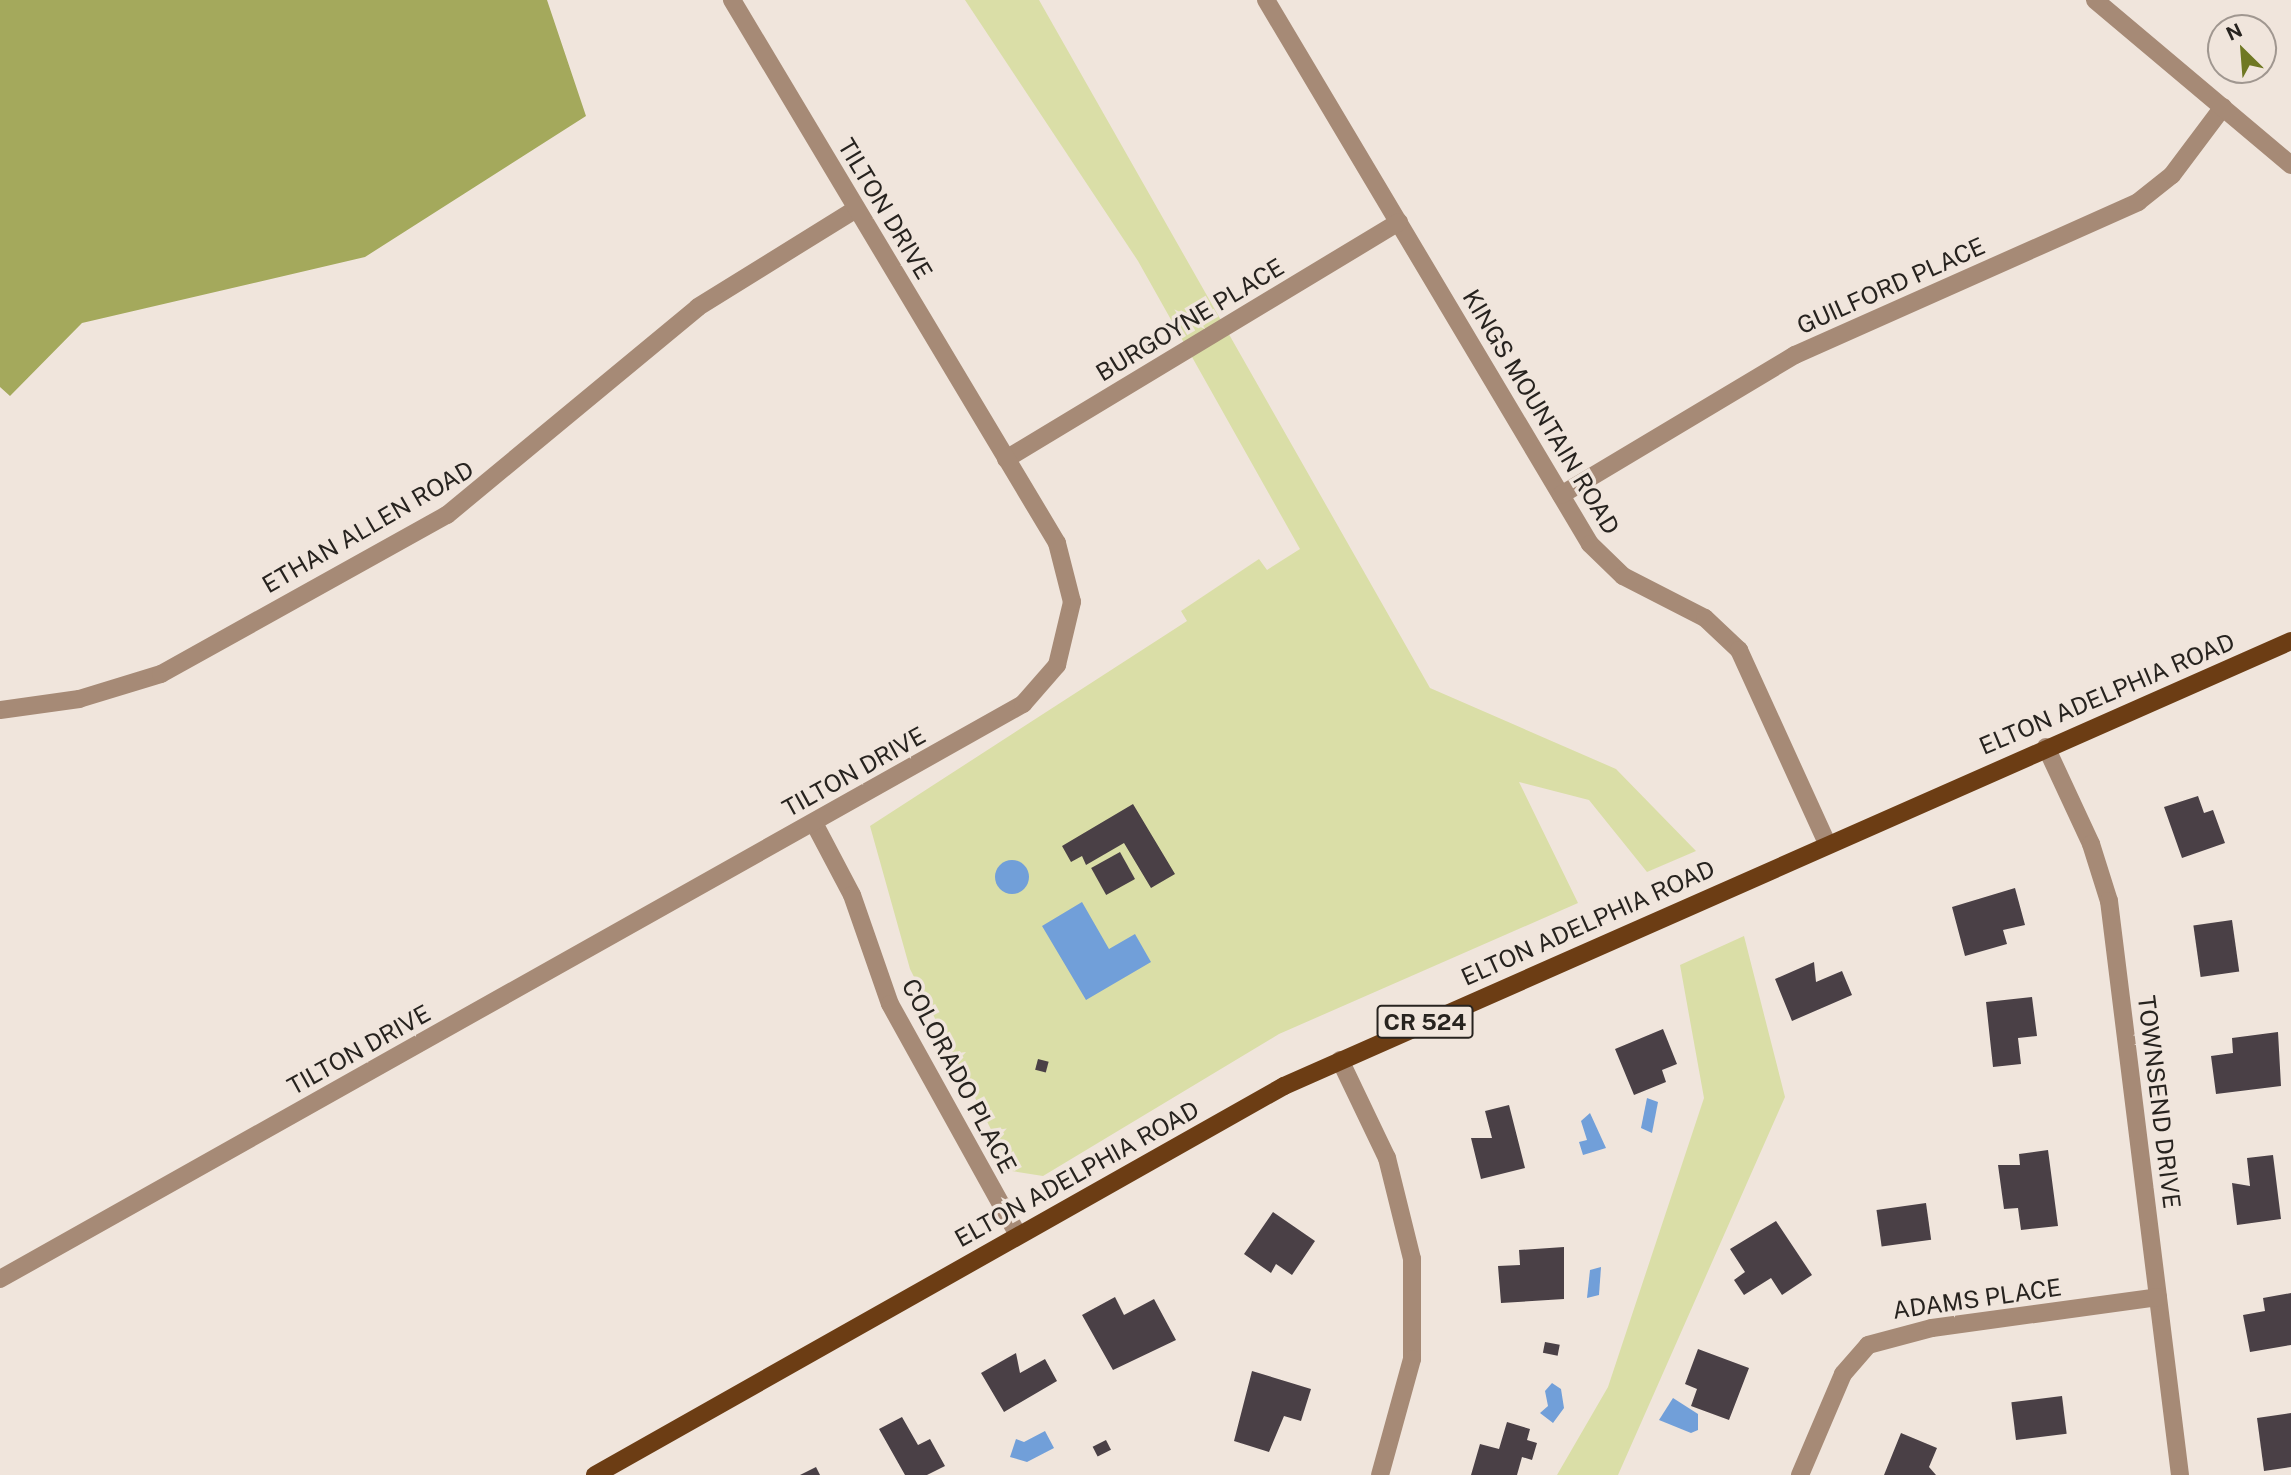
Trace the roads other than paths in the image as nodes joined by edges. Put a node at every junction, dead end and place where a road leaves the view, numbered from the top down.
1 (732, 0) edge
2 (1266, 0) edge
3 (2095, 0) edge
4 (2223, 107) junction
5 (2291, 165) edge
6 (856, 209) junction
7 (1399, 222) junction
8 (1006, 459) junction
9 (1561, 495) junction
10 (2291, 641) edge
11 (0, 710) edge
12 (2046, 747) junction
13 (814, 823) junction
14 (1827, 843) junction
15 (1340, 1059) junction
16 (1018, 1235) junction
17 (0, 1279) edge
18 (2158, 1297) junction
19 (595, 1475) edge
20 (1380, 1475) edge
21 (1800, 1475) edge
22 (2180, 1475) edge

1 - 6 street, TILTON DRIVE
2 - 7 street, KINGS MOUNTAIN ROAD
3 - 4 street
4 - 5 street
4 - 9 street, GUILFORD PLACE
6 - 8 street, TILTON DRIVE
6 - 11 street, ETHAN ALLEN ROAD
7 - 8 street, BURGOYNE PLACE
7 - 9 street, KINGS MOUNTAIN ROAD
8 - 13 street, TILTON DRIVE
9 - 14 street, KINGS MOUNTAIN ROAD
10 - 12 main road, ELTON ADELPHIA ROAD / CR 524
12 - 14 main road, ELTON ADELPHIA ROAD / CR 524
12 - 18 street, TOWNSEND DRIVE
13 - 16 street, COLORADO PLACE
13 - 17 street, TILTON DRIVE
14 - 15 main road, ELTON ADELPHIA ROAD / CR 524
15 - 16 main road, ELTON ADELPHIA ROAD / CR 524
15 - 20 street
16 - 19 main road, ELTON ADELPHIA ROAD / CR 524
18 - 21 street, ADAMS PLACE
18 - 22 street, TOWNSEND DRIVE

